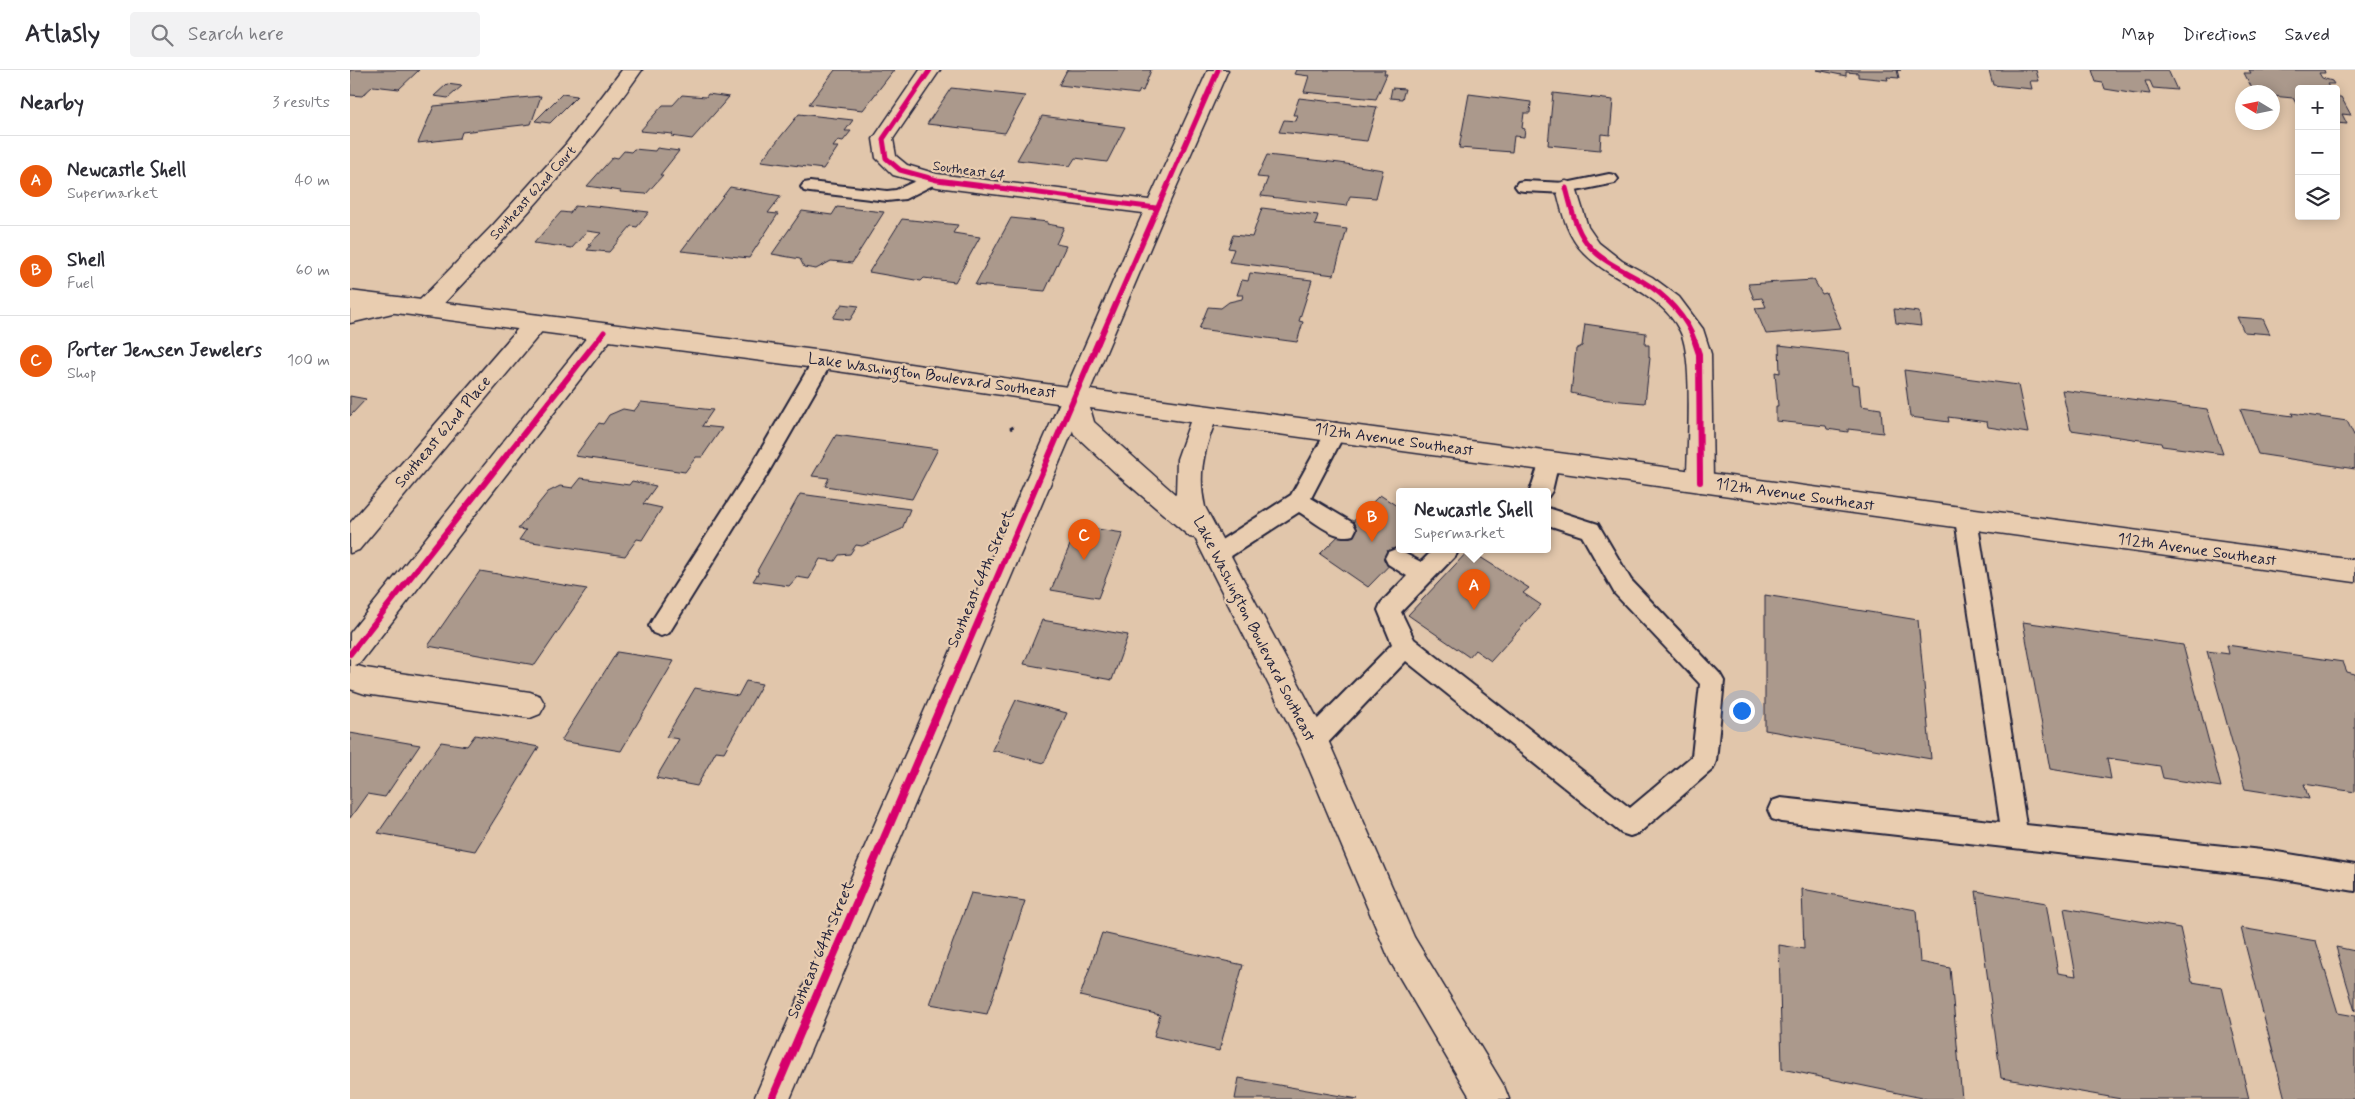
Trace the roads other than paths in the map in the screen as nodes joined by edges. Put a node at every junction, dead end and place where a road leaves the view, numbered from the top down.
1 (632, 70) edge
2 (930, 70) edge
3 (1218, 70) edge
4 (931, 178) junction
5 (1609, 179) dead end
6 (1524, 186) dead end
7 (810, 188) dead end
8 (1566, 188) junction
9 (1156, 208) junction
10 (350, 299) edge
11 (393, 305) junction
12 (425, 309) junction
13 (350, 315) edge
14 (536, 323) junction
15 (604, 332) junction
16 (823, 360) junction
17 (1074, 397) junction
18 (1206, 414) junction
19 (1336, 431) junction
20 (1549, 461) junction
21 (1700, 482) junction
22 (1542, 488) edge
23 (1299, 502) junction
24 (1551, 517) edge
25 (1966, 519) junction
26 (1345, 529) dead end
27 (350, 542) edge
28 (1212, 545) junction
29 (1444, 553) edge
30 (1396, 558) dead end
31 (2355, 571) edge
32 (1422, 574) junction
33 (661, 626) dead end
34 (1405, 646) junction
35 (350, 654) edge
36 (350, 676) edge
37 (530, 706) dead end
38 (1313, 741) junction
39 (1781, 810) dead end
40 (2015, 836) junction
41 (2355, 878) edge
42 (772, 1099) edge
43 (1491, 1099) edge

1 - 12 street, Southeast 62nd Court
2 - 4 street, Southeast 64
3 - 9 street, Southeast 64th Street
4 - 7 lane
4 - 9 street, Southeast 64
5 - 8 lane
6 - 8 lane
8 - 21 street
9 - 17 street, Southeast 64th Street
10 - 11 street, Lake Washington Boulevard Southeast
11 - 12 street, Lake Washington Boulevard Southeast
11 - 13 street
12 - 14 street, Lake Washington Boulevard Southeast
14 - 15 street, Lake Washington Boulevard Southeast
14 - 27 street, Southeast 62nd Place
15 - 16 street, Lake Washington Boulevard Southeast
15 - 35 street
16 - 17 street, Lake Washington Boulevard Southeast
16 - 33 lane
17 - 18 street, Lake Washington Boulevard Southeast
17 - 28 street
17 - 42 street, Southeast 64th Street
18 - 19 street, 112th Avenue Southeast
18 - 28 street, Lake Washington Boulevard Southeast
19 - 20 street, 112th Avenue Southeast
19 - 23 lane
20 - 21 street, 112th Avenue Southeast
20 - 22 lane
21 - 25 street, 112th Avenue Southeast
23 - 26 lane
23 - 28 lane
24 - 34 lane
25 - 31 street, 112th Avenue Southeast
25 - 40 lane
28 - 38 street, Lake Washington Boulevard Southeast
29 - 32 lane
30 - 32 lane
32 - 34 lane
34 - 38 lane
36 - 37 street
38 - 43 street, Lake Washington Boulevard Southeast
39 - 40 lane
40 - 41 lane

